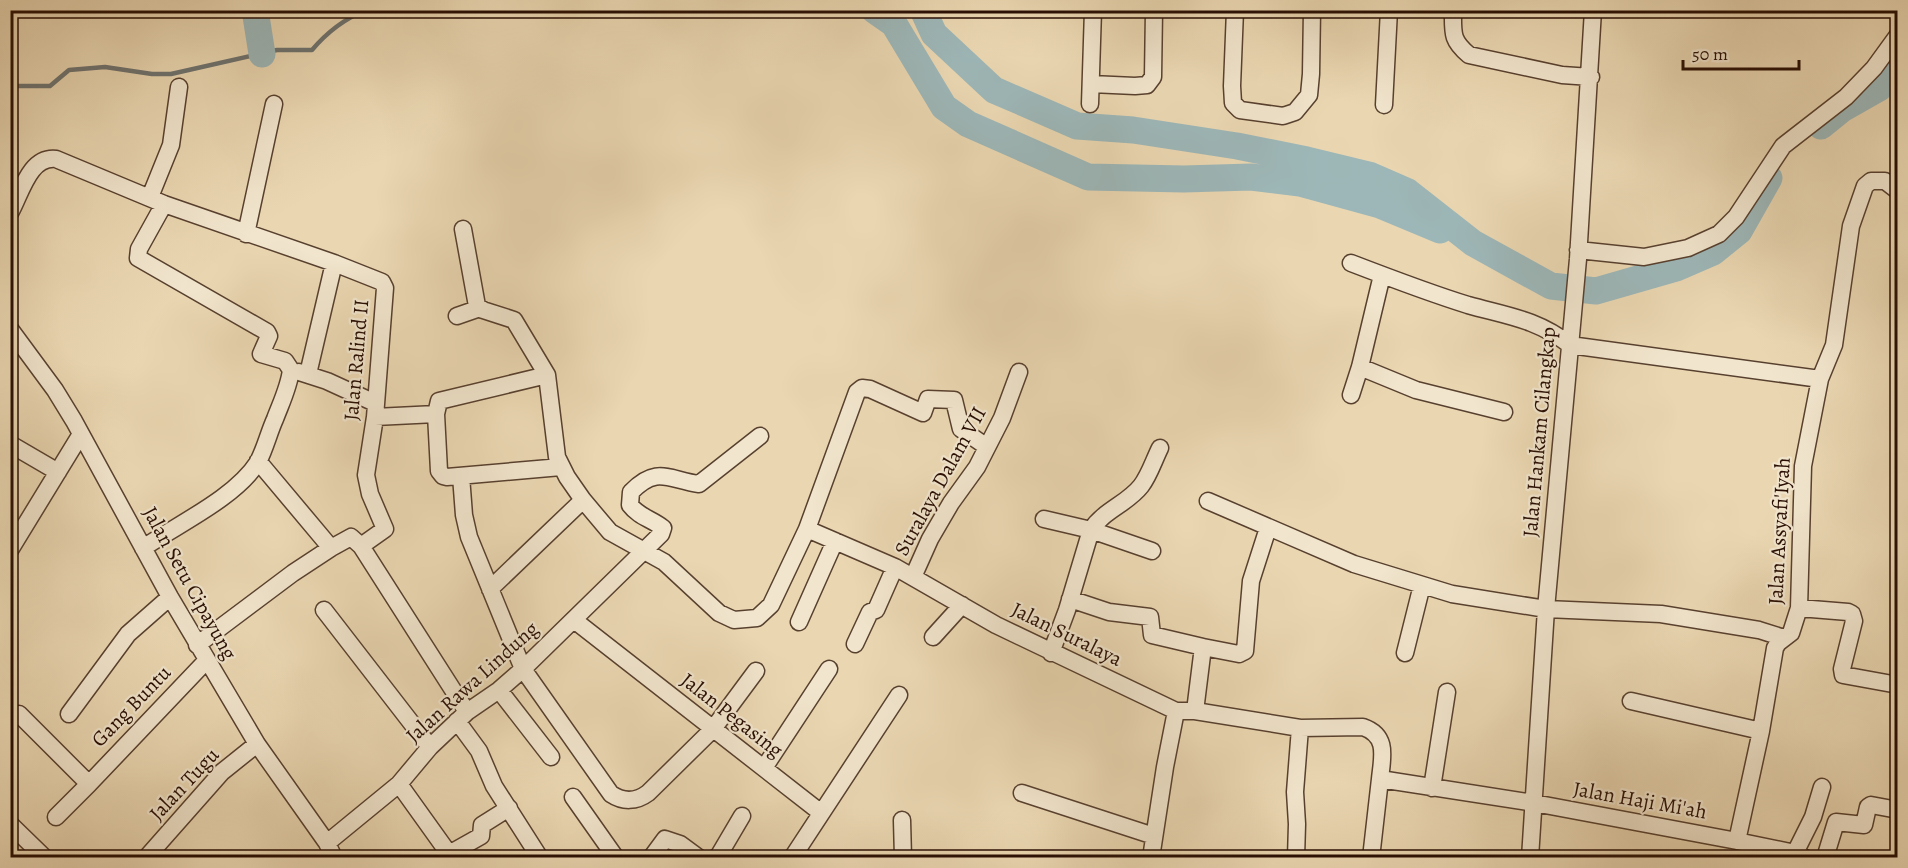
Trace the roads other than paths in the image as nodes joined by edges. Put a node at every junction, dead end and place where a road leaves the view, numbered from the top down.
1 (1093, 10) edge
2 (1154, 10) edge
3 (1235, 10) edge
4 (1312, 10) edge
5 (1389, 10) edge
6 (1453, 10) edge
7 (1593, 10) edge
8 (1898, 35) edge
9 (1591, 77) junction
10 (1091, 84) junction
11 (179, 87) dead end
12 (274, 104) dead end
13 (1090, 104) dead end
14 (1384, 105) dead end
15 (1898, 191) edge
16 (157, 201) junction
17 (10, 213) edge
18 (463, 229) dead end
19 (246, 234) junction
20 (1578, 255) junction
21 (334, 263) junction
22 (1351, 263) dead end
23 (1382, 275) junction
24 (480, 308) junction
25 (457, 316) dead end
26 (13, 339) edge
27 (1570, 345) junction
28 (1360, 367) junction
29 (291, 370) junction
30 (1019, 372) dead end
31 (308, 374) junction
32 (547, 375) junction
33 (1820, 379) junction
34 (1351, 395) dead end
35 (375, 410) junction
36 (1504, 412) dead end
37 (436, 414) junction
38 (81, 434) junction
39 (760, 436) dead end
40 (10, 444) edge
41 (987, 447) junction
42 (1160, 448) dead end
43 (258, 461) junction
44 (561, 467) junction
45 (58, 472) junction
46 (461, 476) junction
47 (583, 500) junction
48 (1208, 501) dead end
49 (1044, 519) dead end
50 (807, 528) junction
51 (1269, 528) junction
52 (1091, 530) junction
53 (835, 541) junction
54 (361, 546) junction
55 (11, 548) edge
56 (143, 548) junction
57 (331, 548) junction
58 (643, 550) junction
59 (1152, 551) dead end
60 (895, 567) junction
61 (913, 577) junction
62 (1422, 585) junction
63 (490, 589) junction
64 (170, 597) junction
65 (1070, 599) junction
66 (962, 605) junction
67 (1799, 608) junction
68 (1546, 609) junction
69 (324, 610) dead end
70 (574, 620) junction
71 (799, 622) dead end
72 (933, 637) dead end
73 (1784, 638) junction
74 (855, 644) dead end
75 (197, 645) junction
76 (1203, 648) junction
77 (1051, 653) junction
78 (1405, 653) dead end
79 (207, 660) junction
80 (523, 669) junction
81 (829, 669) dead end
82 (756, 671) dead end
83 (1898, 685) edge
84 (499, 690) junction
85 (1448, 692) dead end
86 (899, 695) dead end
87 (1631, 701) dead end
88 (1176, 711) junction
89 (1195, 711) junction
90 (19, 714) dead end
91 (69, 714) dead end
92 (462, 716) junction
93 (1300, 728) junction
94 (713, 729) junction
95 (1761, 731) junction
96 (257, 744) junction
97 (430, 747) junction
98 (551, 757) dead end
99 (764, 768) junction
100 (1380, 779) junction
101 (89, 784) junction
102 (399, 784) junction
103 (1822, 787) dead end
104 (1432, 788) junction
105 (1022, 793) dead end
106 (573, 797) dead end
107 (1534, 803) junction
108 (509, 808) junction
109 (1898, 810) edge
110 (820, 813) junction
111 (742, 816) dead end
112 (56, 817) dead end
113 (902, 820) dead end
114 (10, 824) edge
115 (1155, 836) junction
116 (1737, 841) junction
117 (330, 853) edge
118 (1800, 855) edge
119 (451, 856) edge
120 (45, 858) edge
121 (146, 858) edge
122 (540, 858) edge
123 (616, 858) edge
124 (651, 858) edge
125 (699, 858) edge
126 (715, 858) edge
127 (792, 858) edge
128 (903, 858) edge
129 (1151, 858) edge
130 (1296, 858) edge
131 (1371, 858) edge
132 (1530, 858) edge
133 (1825, 858) edge

1 - 10 street
2 - 10 street
3 - 4 street
5 - 14 street
6 - 9 street
7 - 9 street, Jalan Hankam Cilangkap
8 - 20 street
9 - 20 street, Jalan Hankam Cilangkap
10 - 13 street
11 - 16 street
12 - 19 street
15 - 33 street, Jalan Assyafi'Iyah
16 - 17 street, Jalan Ralind II
16 - 19 street, Jalan Ralind II
16 - 29 street
18 - 24 street
19 - 21 street, Jalan Ralind II
20 - 27 street, Jalan Hankam Cilangkap
21 - 31 street
21 - 35 street, Jalan Ralind II
22 - 23 street
23 - 27 street
23 - 28 street
24 - 25 street
24 - 32 street
26 - 38 street, Jalan Setu Cipayung
27 - 33 street
27 - 68 street, Jalan Hankam Cilangkap
28 - 34 street
28 - 36 street
29 - 31 street
29 - 43 street
30 - 41 street, Suralaya Dalam VII
31 - 35 street
32 - 37 street
32 - 44 street
33 - 67 street, Jalan Assyafi'Iyah
35 - 37 street
35 - 54 street, Jalan Ralind II
37 - 46 street
38 - 45 street
38 - 56 street, Jalan Setu Cipayung
39 - 58 street, Jalan Rawa Lindung
40 - 45 street
41 - 50 street
41 - 61 street, Suralaya Dalam VII
42 - 52 street
43 - 56 street
43 - 57 street
44 - 46 street
44 - 47 street
45 - 55 street
46 - 63 street
47 - 58 street
47 - 63 street
48 - 51 street
49 - 52 street
50 - 53 street, Jalan Suralaya
50 - 58 street
51 - 62 street
51 - 76 street
52 - 59 street
52 - 65 street
53 - 60 street, Jalan Suralaya
53 - 71 street
54 - 57 street
54 - 92 street
56 - 64 street, Jalan Setu Cipayung
57 - 75 street
58 - 70 street, Jalan Rawa Lindung
60 - 61 street, Jalan Suralaya
60 - 74 street
61 - 66 street, Jalan Suralaya
62 - 68 street
62 - 78 street
63 - 80 street
64 - 75 street, Jalan Setu Cipayung
64 - 91 street
65 - 76 street
65 - 77 street
66 - 72 street
66 - 77 street, Jalan Suralaya
67 - 73 street, Jalan Assyafi'Iyah
67 - 83 street
68 - 73 street
68 - 107 street, Jalan Hankam Cilangkap
69 - 97 street
70 - 80 street, Jalan Rawa Lindung
70 - 94 street, Jalan Pegasing
73 - 95 street, Jalan Assyafi'Iyah
75 - 79 street, Jalan Setu Cipayung
76 - 89 street
77 - 88 street, Jalan Suralaya
79 - 96 street, Jalan Setu Cipayung
79 - 101 street, Gang Buntu
80 - 84 street, Jalan Rawa Lindung
80 - 94 street
81 - 99 street
82 - 94 street
84 - 92 street, Jalan Rawa Lindung
84 - 98 street
85 - 104 street
86 - 110 street
87 - 95 street
88 - 89 street
88 - 115 street
89 - 93 street
90 - 101 street
92 - 97 street, Jalan Rawa Lindung
92 - 108 street
93 - 100 street
93 - 130 street
94 - 99 street, Jalan Pegasing
95 - 116 street, Jalan Assyafi'Iyah
96 - 117 street, Jalan Setu Cipayung
96 - 121 street, Jalan Tugu
97 - 102 street, Jalan Rawa Lindung
99 - 110 street, Jalan Pegasing
100 - 104 street, Jalan Haji Mi'ah
100 - 131 street
101 - 112 street, Gang Buntu
102 - 117 street, Jalan Rawa Lindung
102 - 119 street
103 - 118 street
104 - 107 street, Jalan Haji Mi'ah
105 - 115 street
106 - 123 street
107 - 116 street, Jalan Haji Mi'ah
107 - 132 street, Jalan Hankam Cilangkap
108 - 119 street
108 - 122 street
109 - 133 street
110 - 127 street
111 - 126 street
113 - 128 street
114 - 120 street
115 - 129 street
116 - 118 street, Jalan Haji Mi'ah
124 - 125 street

